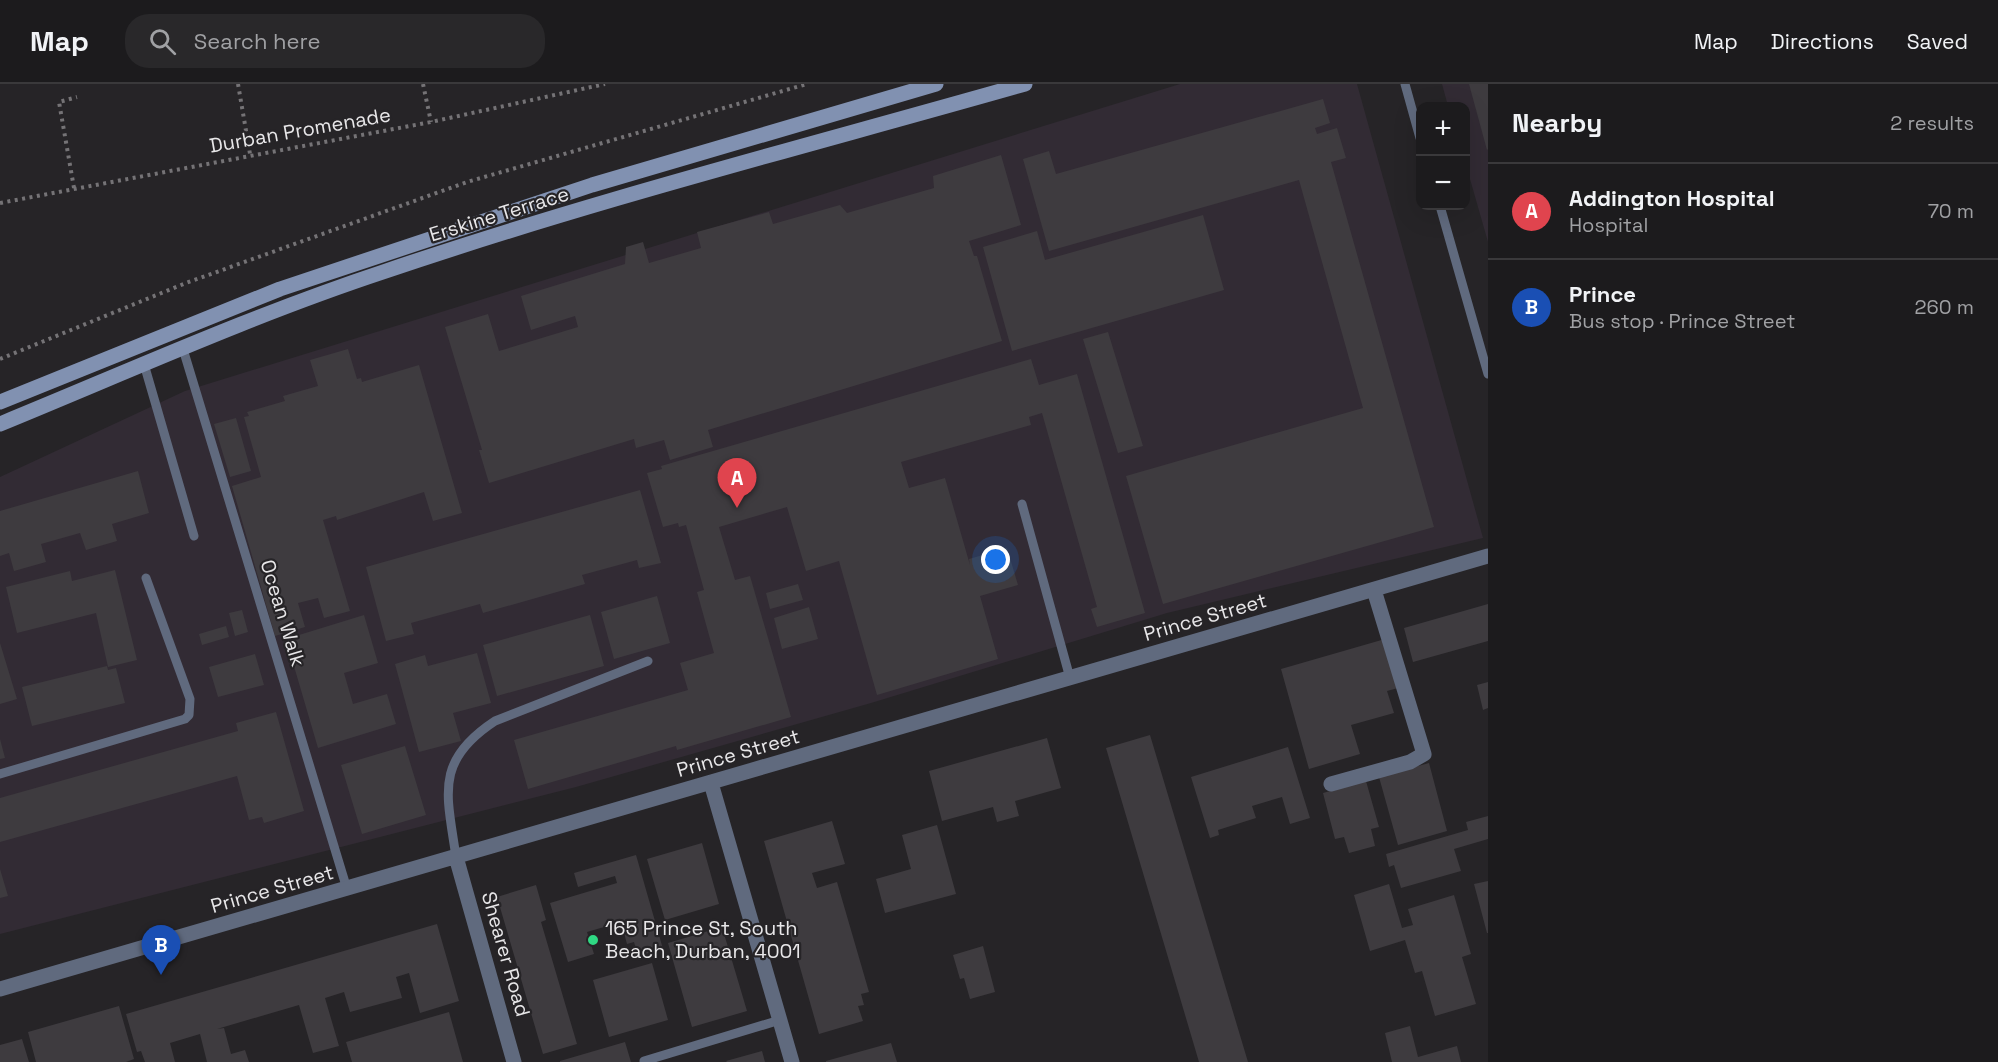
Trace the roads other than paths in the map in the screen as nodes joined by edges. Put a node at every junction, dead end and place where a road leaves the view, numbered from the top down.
1 (936, 84) edge
2 (1025, 84) edge
3 (1405, 84) edge
4 (1416, 124) edge
5 (592, 185) junction
6 (599, 206) junction
7 (1441, 210) edge
8 (183, 349) junction
9 (144, 364) junction
10 (1488, 374) edge
11 (0, 402) edge
12 (0, 424) edge
13 (1022, 504) dead end
14 (194, 536) dead end
15 (1488, 556) edge
16 (146, 578) dead end
17 (1374, 590) junction
18 (648, 661) dead end
19 (1070, 678) junction
20 (0, 774) edge
21 (711, 783) junction
22 (1331, 784) dead end
23 (456, 857) junction
24 (347, 889) junction
25 (0, 989) edge
26 (780, 1020) junction
27 (644, 1061) edge
28 (514, 1062) edge
29 (792, 1062) edge

1 - 5 main road, Erskine Terrace
2 - 6 main road, Erskine Terrace
3 - 4 lane
5 - 6 main road
5 - 11 main road, Erskine Terrace
6 - 8 main road, Erskine Terrace
7 - 10 lane
8 - 9 main road, Erskine Terrace
8 - 24 lane, Ocean Walk
9 - 12 main road, Erskine Terrace
9 - 14 lane
13 - 19 lane
15 - 17 street, Prince Street
16 - 20 lane
17 - 19 street, Prince Street
17 - 22 street
18 - 23 lane
19 - 21 street, Prince Street
21 - 23 street, Prince Street
21 - 26 street
23 - 24 street, Prince Street
23 - 28 street, Shearer Road
24 - 25 street, Prince Street
26 - 27 lane
26 - 29 street

